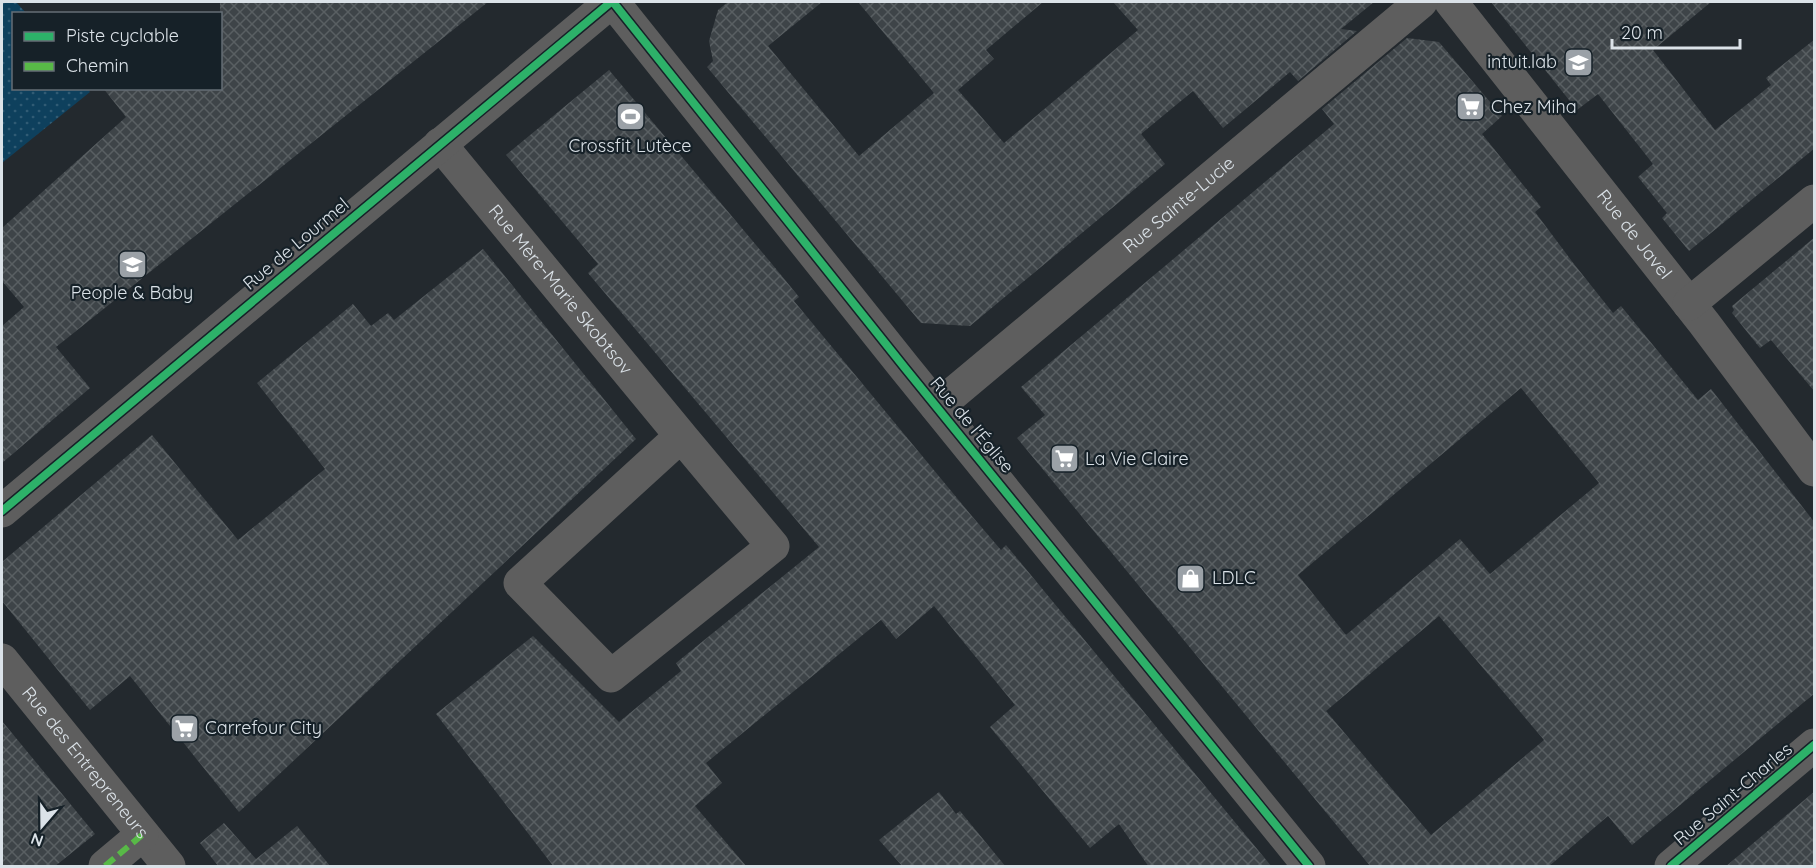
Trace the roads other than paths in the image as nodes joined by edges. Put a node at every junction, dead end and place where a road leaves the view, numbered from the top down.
1 (612, 2) edge
2 (1421, 2) edge
3 (1451, 2) edge
4 (440, 144) junction
5 (1815, 201) edge
6 (1689, 304) junction
7 (937, 406) junction
8 (681, 436) junction
9 (1815, 470) edge
10 (2, 511) edge
11 (2, 660) edge
12 (1815, 745) edge
13 (142, 835) junction
14 (105, 867) edge
15 (169, 867) edge
16 (1309, 867) edge
17 (1671, 867) edge

1 - 4 street, Rue de Lourmel
1 - 7 street, Rue de l'Église
2 - 7 street, Rue Sainte-Lucie
3 - 6 street, Rue de Javel
4 - 8 street, Rue Mère-Marie Skobtsov
4 - 10 street, Rue de Lourmel
5 - 6 street
6 - 9 street, Rue de Javel
7 - 16 street, Rue de l'Église
8 - 8 street, Rue Mère-Marie Skobtsov
11 - 13 street, Rue des Entrepreneurs
12 - 17 street, Rue Saint-Charles
13 - 14 street
13 - 15 street, Rue des Entrepreneurs

